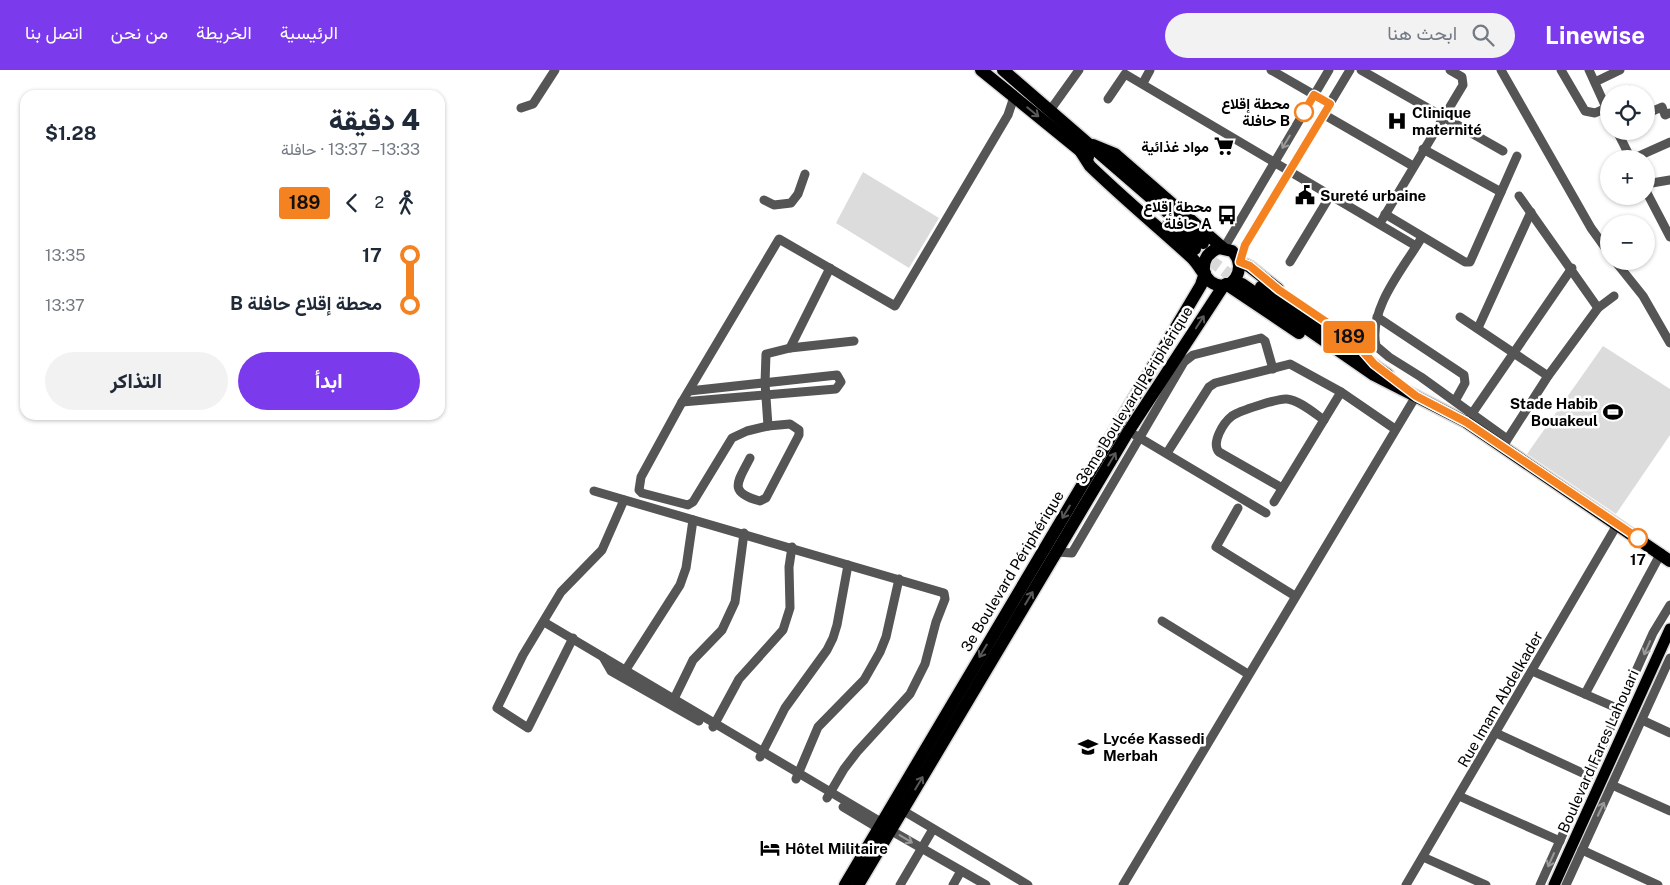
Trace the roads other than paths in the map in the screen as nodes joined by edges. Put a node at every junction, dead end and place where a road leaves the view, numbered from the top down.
1 (555, 70) edge
2 (981, 70) edge
3 (1003, 70) edge
4 (1079, 70) edge
5 (1150, 70) edge
6 (1271, 70) edge
7 (1329, 70) edge
8 (1350, 70) edge
9 (1360, 70) edge
10 (1450, 70) edge
11 (1501, 70) edge
12 (1561, 70) edge
13 (1589, 70) edge
14 (1620, 70) edge
15 (1595, 82) junction
16 (1143, 83) junction
17 (1600, 93) edge
18 (1314, 95) junction
19 (1014, 97) junction
20 (1108, 99) dead end
21 (1330, 104) junction
22 (521, 108) dead end
23 (1051, 109) junction
24 (1600, 109) edge
25 (1655, 110) edge
26 (1670, 113) edge
27 (1323, 114) junction
28 (1442, 116) junction
29 (1670, 142) edge
30 (1085, 148) junction
31 (1423, 149) junction
32 (1652, 150) edge
33 (1503, 151) dead end
34 (1517, 156) dead end
35 (1274, 162) junction
36 (1413, 166) junction
37 (1288, 172) junction
38 (805, 174) dead end
39 (1670, 180) edge
40 (1655, 182) edge
41 (1501, 192) junction
42 (1330, 196) junction
43 (1519, 196) dead end
44 (764, 200) dead end
45 (1653, 205) edge
46 (1531, 212) junction
47 (1385, 214) junction
48 (1379, 224) junction
49 (1669, 234) edge
50 (1422, 237) junction
51 (1600, 240) edge
52 (1416, 246) junction
53 (1224, 248) junction
54 (1197, 251) junction
55 (1240, 262) junction
56 (1290, 262) dead end
57 (830, 268) junction
58 (1572, 268) junction
59 (1622, 270) edge
60 (1203, 276) junction
61 (1225, 285) junction
62 (1244, 286) junction
63 (1614, 296) dead end
64 (1212, 303) junction
65 (1598, 308) junction
66 (1460, 316) dead end
67 (1377, 317) junction
68 (1478, 328) junction
69 (854, 341) dead end
70 (1670, 343) edge
71 (790, 348) junction
72 (1512, 352) junction
73 (1273, 368) junction
74 (1374, 370) junction
75 (1548, 376) junction
76 (765, 383) junction
77 (689, 391) junction
78 (1341, 392) junction
79 (767, 395) junction
80 (1416, 396) junction
81 (1455, 401) junction
82 (682, 402) junction
83 (1469, 418) junction
84 (1324, 420) junction
85 (768, 426) junction
86 (1395, 429) junction
87 (1134, 435) junction
88 (1504, 443) junction
89 (1167, 453) junction
90 (750, 458) dead end
91 (1282, 488) junction
92 (594, 491) dead end
93 (624, 500) junction
94 (1274, 502) dead end
95 (1238, 508) dead end
96 (1266, 513) dead end
97 (694, 520) junction
98 (1617, 526) junction
99 (744, 534) junction
100 (792, 547) junction
101 (1667, 557) edge
102 (848, 565) junction
103 (899, 579) junction
104 (1295, 596) junction
105 (1670, 605) edge
106 (1162, 621) dead end
107 (544, 622) junction
108 (1670, 631) edge
109 (573, 638) junction
110 (1670, 658) edge
111 (1532, 671) junction
112 (623, 673) junction
113 (1248, 674) junction
114 (1585, 694) junction
115 (672, 702) junction
116 (1619, 710) junction
117 (1642, 720) junction
118 (713, 726) junction
119 (1670, 732) edge
120 (1496, 733) junction
121 (761, 755) junction
122 (1589, 776) junction
123 (796, 777) junction
124 (1612, 785) junction
125 (828, 796) junction
126 (1460, 796) junction
127 (897, 807) junction
128 (1670, 811) edge
129 (883, 826) junction
130 (933, 829) junction
131 (1560, 841) junction
132 (922, 848) junction
133 (1582, 850) junction
134 (1423, 857) junction
135 (961, 871) junction
136 (853, 882) edge
137 (900, 885) edge
138 (953, 885) edge
139 (986, 885) edge
140 (1028, 885) edge
141 (1123, 885) edge
142 (1406, 885) edge
143 (1486, 885) edge
144 (1540, 885) edge
145 (1554, 885) edge
146 (1566, 885) edge
147 (1658, 885) edge

1 - 22 street
2 - 19 highway
3 - 23 highway
4 - 23 street
5 - 16 street
6 - 18 street
7 - 18 street
8 - 21 street
9 - 28 street
10 - 28 street
11 - 51 street
12 - 24 street
13 - 15 street
14 - 15 street
15 - 17 street
16 - 20 street
16 - 35 street
18 - 21 street
18 -> 35 street
19 -> 30 highway
19 - 57 street
21 - 27 street
23 - 30 highway
25 - 26 street
27 - 36 street
27 - 37 street
28 - 31 street
28 - 33 street
29 - 32 street
30 - 53 highway
30 - 54 highway
30 - 54 highway
31 - 36 street
31 - 41 street
34 - 41 street
35 - 37 street
35 - 53 street
36 - 47 street
37 - 42 street
37 - 55 street
38 - 44 street
39 - 40 street
41 - 50 street
42 - 48 street
42 - 56 street
43 - 46 street
45 - 49 street
46 - 58 street
46 - 68 street
47 - 48 street
47 - 50 street
48 - 52 street
50 - 52 street
52 - 67 street
53 - 55 highway
53 - 60 highway
54 - 60 highway
55 - 61 highway
55 - 74 highway
57 - 71 street
57 - 77 street
58 - 65 street
58 - 72 street
59 - 70 street
60 - 61 highway
60 -> 127 highway, 3e Boulevard Périphérique
61 - 62 highway
61 - 64 highway, 3ème Boulevard Périphérique
62 - 64 highway
62 - 74 highway
62 - 74 highway
63 - 65 street
87 -> 64 highway, 3ème Boulevard Périphérique
65 - 75 street
66 - 68 street
67 - 81 street
67 - 81 street
68 - 72 street
69 - 71 street
71 - 76 street
72 - 75 street
72 - 83 street
73 - 78 street
73 - 87 street
73 - 89 street
74 - 80 highway
75 - 88 street
76 - 77 street
76 - 79 street
76 - 79 street
77 - 82 street
78 - 84 street
78 - 86 street
79 - 82 street
79 - 85 street
80 - 83 highway
80 - 86 street
81 - 83 street
82 - 85 street
83 - 88 highway
84 - 91 street
84 - 91 street
85 - 90 street
86 - 104 street
87 - 89 street
127 -> 87 highway, 3ème Boulevard Périphérique
88 - 98 highway
89 - 96 street
91 - 94 street
92 - 93 street
93 - 97 street
93 - 107 street
95 - 104 street
97 - 99 street
97 - 112 street
98 - 101 highway
98 - 111 street, Rue Imam Abdelkader
99 - 100 street
99 - 115 street
100 - 102 street
100 - 118 street
101 - 114 street
102 - 103 street
102 - 121 street
103 - 123 street
103 - 125 street
104 - 113 street
105 -> 116 street
106 - 113 street
107 - 109 street
107 - 109 street
108 - 145 main road, Boulevard Fares Lahouari
109 - 112 street
110 - 117 street
111 - 114 street
111 - 120 street, Rue Imam Abdelkader
112 - 115 street
113 - 141 street
114 - 116 street
115 - 118 street
116 - 122 street
117 - 119 street
117 - 124 street
118 - 121 street
120 - 122 street
120 - 126 street, Rue Imam Abdelkader
121 - 123 street
122 - 131 street
123 - 125 street
124 - 128 street
133 -> 124 street
125 - 129 street
126 - 131 street
126 - 134 street, Rue Imam Abdelkader
127 - 129 highway, 3ème Boulevard Périphérique
127 - 130 street
129 -> 132 street
129 - 136 highway, 3ème Boulevard Périphérique
130 - 132 street
130 - 140 street
131 -> 144 street
132 - 135 street
132 - 137 street
133 - 146 street
133 - 147 street
134 - 142 street, Rue Imam Abdelkader
134 - 143 street
135 - 138 street
135 - 139 street

